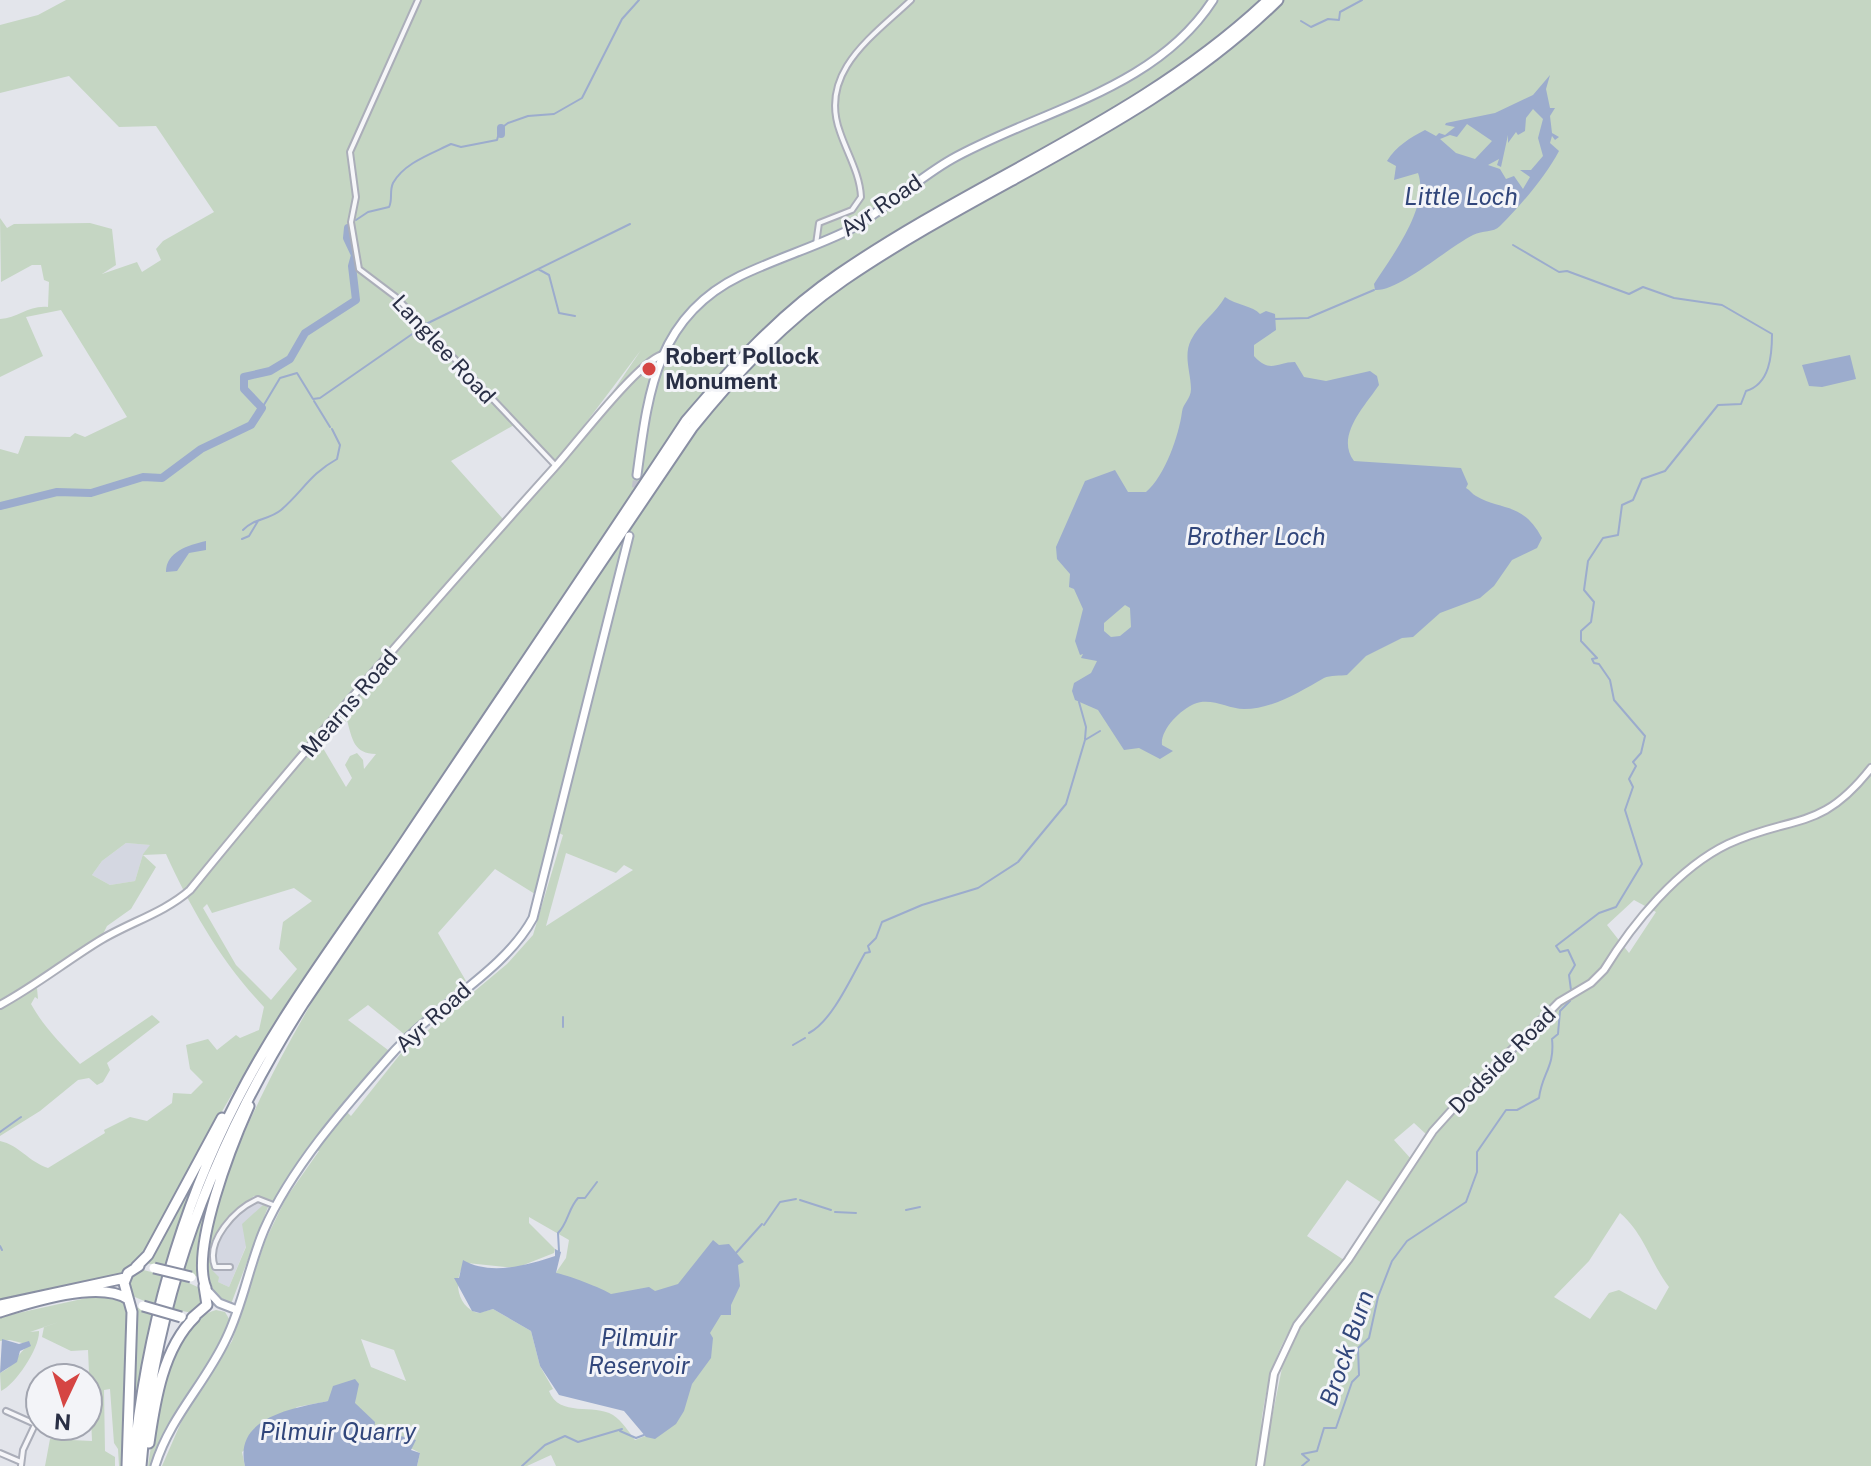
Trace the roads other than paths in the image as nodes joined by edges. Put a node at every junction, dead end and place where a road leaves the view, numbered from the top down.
1 (418, 0) edge
2 (911, 0) edge
3 (1213, 0) edge
4 (1268, 0) edge
5 (1278, 0) edge
6 (816, 244) junction
7 (662, 355) junction
8 (556, 466) junction
9 (637, 475) tunnel mouth
10 (629, 536) dead end
11 (1871, 768) edge
12 (307, 984) junction
13 (0, 1005) edge
14 (286, 1031) junction
15 (276, 1206) junction
16 (136, 1267) junction
17 (230, 1267) dead end
18 (125, 1278) junction
19 (206, 1289) junction
20 (128, 1299) junction
21 (0, 1305) edge
22 (227, 1307) junction
23 (204, 1310) junction
24 (237, 1310) junction
25 (0, 1312) edge
26 (195, 1317) junction
27 (6, 1411) dead end
28 (24, 1419) edge
29 (29, 1442) edge
30 (0, 1453) edge
31 (21, 1464) edge
32 (127, 1466) edge
33 (133, 1466) edge
34 (143, 1466) edge
35 (155, 1466) edge
36 (1260, 1466) edge

1 - 8 street, Langlee Road
2 - 6 street
3 - 6 main road, Ayr Road
4 - 12 highway
5 - 14 highway
6 - 7 main road, Ayr Road
7 - 8 main road, Mearns Road
7 - 9 main road, Ayr Road
8 - 13 main road, Mearns Road
10 - 15 main road, Ayr Road
11 - 36 main road, Dodside Road
12 - 16 highway
12 - 33 highway
14 - 19 highway
14 - 34 highway
15 - 17 street
15 - 24 main road, Ayr Road
16 - 18 highway
16 - 19 highway, bridge
18 - 20 highway
18 - 21 highway
19 - 22 main road
19 - 23 highway
20 - 25 highway
20 - 26 highway, bridge
20 - 32 highway
22 - 23 main road
22 - 24 main road
23 - 26 highway
24 - 35 main road, Ayr Road
26 - 34 highway
27 - 28 street
29 - 31 street
30 - 31 street

